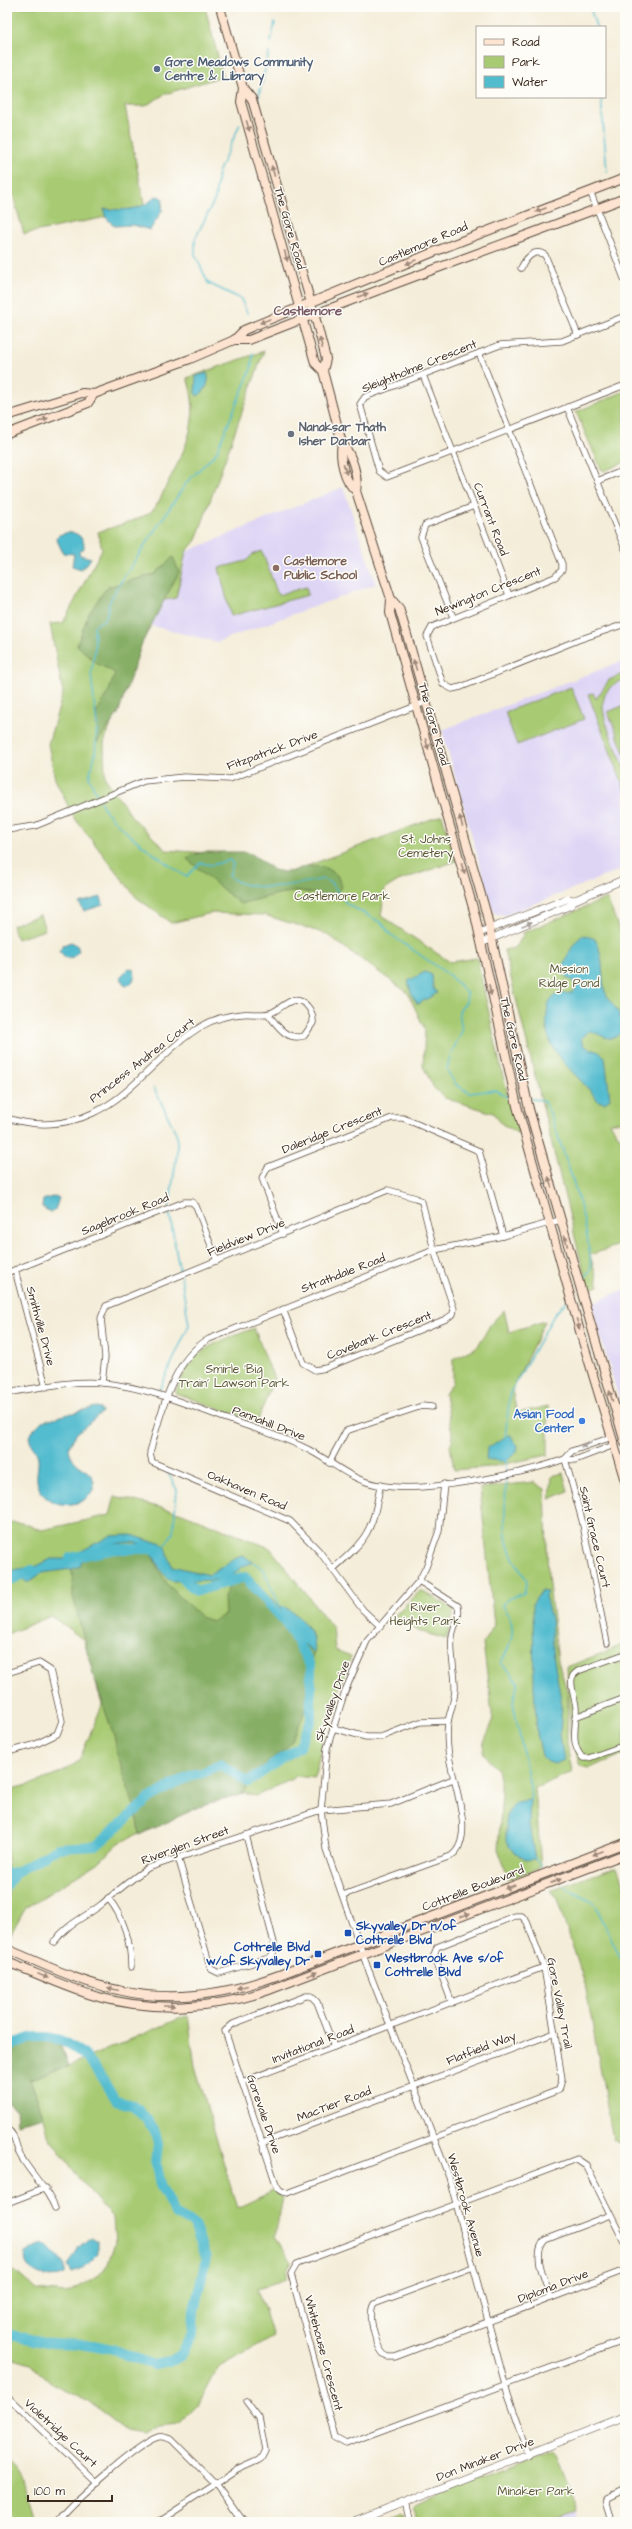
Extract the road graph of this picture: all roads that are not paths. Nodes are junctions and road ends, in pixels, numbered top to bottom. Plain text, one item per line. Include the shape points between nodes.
1 (220, 7) edge
2 (243, 88) junction
3 (263, 137) junction
4 (252, 141) junction
5 (625, 178) edge
6 (590, 191) junction
7 (625, 198) edge
8 (596, 209) junction
9 (521, 268) dead end
10 (625, 281) edge
11 (310, 303) junction
12 (300, 307) junction
13 (314, 314) junction
14 (625, 316) edge
15 (303, 318) junction
16 (578, 335) junction
17 (234, 340) junction
18 (479, 353) junction
19 (323, 371) junction
20 (423, 375) junction
21 (625, 385) edge
22 (94, 394) junction
23 (567, 407) junction
24 (7, 416) edge
25 (509, 430) junction
26 (7, 434) edge
27 (453, 452) junction
28 (625, 470) edge
29 (597, 481) junction
30 (474, 506) junction
31 (625, 548) edge
32 (509, 595) junction
33 (391, 599) junction
34 (453, 618) junction
35 (625, 624) edge
36 (426, 702) junction
37 (416, 706) junction
38 (7, 830) edge
39 (625, 878) edge
40 (575, 900) junction
41 (489, 929) junction
42 (479, 933) junction
43 (491, 939) junction
44 (481, 943) junction
45 (268, 1014) junction
46 (7, 1118) edge
47 (560, 1220) junction
48 (550, 1223) junction
49 (283, 1234) junction
50 (503, 1236) junction
51 (434, 1250) junction
52 (217, 1260) junction
53 (15, 1270) junction
54 (7, 1273) edge
55 (283, 1309) junction
56 (102, 1383) junction
57 (46, 1387) junction
58 (7, 1393) edge
59 (168, 1397) junction
60 (432, 1408) dead end
61 (624, 1438) edge
62 (613, 1441) junction
63 (565, 1459) junction
64 (329, 1463) junction
65 (625, 1482) edge
66 (444, 1484) junction
67 (380, 1486) junction
68 (333, 1569) junction
69 (419, 1581) junction
70 (380, 1626) junction
71 (607, 1643) dead end
72 (625, 1654) edge
73 (7, 1673) edge
74 (625, 1698) edge
75 (575, 1717) junction
76 (448, 1721) junction
77 (333, 1728) junction
78 (625, 1745) edge
79 (7, 1752) edge
80 (453, 1779) junction
81 (321, 1810) junction
82 (246, 1835) junction
83 (625, 1843) edge
84 (625, 1854) edge
85 (178, 1858) junction
86 (343, 1895) junction
87 (108, 1898) junction
88 (54, 1942) dead end
89 (361, 1944) junction
90 (7, 1949) edge
91 (364, 1954) junction
92 (7, 1962) edge
93 (131, 1967) dead end
94 (544, 1967) junction
95 (452, 2003) junction
96 (391, 2026) junction
97 (555, 2033) junction
98 (334, 2048) junction
99 (242, 2082) junction
100 (414, 2086) junction
101 (7, 2129) edge
102 (434, 2138) junction
103 (262, 2143) junction
104 (46, 2188) junction
105 (7, 2203) edge
106 (456, 2204) junction
107 (55, 2208) dead end
108 (610, 2215) junction
109 (625, 2244) edge
110 (473, 2267) junction
111 (625, 2270) edge
112 (551, 2298) junction
113 (488, 2322) junction
114 (625, 2340) edge
115 (505, 2385) junction
116 (10, 2400) dead end
117 (246, 2401) dead end
118 (625, 2416) edge
119 (529, 2454) junction
120 (97, 2482) junction
121 (217, 2485) junction
122 (625, 2489) edge
123 (405, 2502) junction
124 (58, 2522) edge
125 (158, 2522) edge
126 (244, 2522) edge
127 (354, 2522) edge
128 (410, 2522) edge
129 (611, 2522) edge

1 - 2 main road, The Gore Road
2 - 3 main road, The Gore Road via 252,99
2 -> 4 main road, The Gore Road via 241,102
3 - 4 main road
11 -> 3 main road, The Gore Road
4 -> 12 main road, The Gore Road
5 - 6 main road, Castlemore Road
6 - 8 street
6 -> 11 main road, Castlemore Road
7 - 8 main road, Castlemore Road
8 - 10 street
13 -> 8 main road, Castlemore Road
9 - 16 street via 530,255 542,252 545,255
11 - 12 main road, Castlemore Road
11 - 13 main road, The Gore Road
12 - 15 main road, The Gore Road
12 -> 17 main road, Castlemore Road via 244,330
13 - 15 main road, Castlemore Road
19 -> 13 main road, The Gore Road via 326,359
14 - 16 street, Sleightholme Crescent
15 - 17 main road, Castlemore Road via 249,340
15 - 19 main road, The Gore Road via 315,363
16 - 18 street, Sleightholme Crescent via 556,342 500,345
17 - 22 main road, Castlemore Road
18 - 20 street, Sleightholme Crescent
18 - 25 street
19 - 33 main road, The Gore Road via 342,443 348,450 358,482 356,491
20 - 27 street, Currant Road
20 - 27 street, Sleightholme Crescent via 365,397 361,401 379,471 388,477 393,476
21 - 23 street, Sleightholme Crescent
22 - 24 main road, Castlemore Road via 82,393
26 -> 22 main road, Castlemore Road via 88,403
23 - 25 street, Sleightholme Crescent
23 - 29 street
25 - 27 street, Sleightholme Crescent
25 - 32 street, Newington Crescent via 562,564 562,570 555,576
27 - 30 street, Currant Road
28 - 29 street
29 - 31 street
30 - 32 street, Currant Road
30 - 34 street via 429,523 422,530 421,537
32 - 34 street, Newington Crescent
36 -> 33 main road, The Gore Road via 399,608
33 - 37 main road, The Gore Road via 390,613
34 - 35 street, Newington Crescent via 432,627 427,636 443,684 452,689
36 - 37 street, Fitzpatrick Drive
41 -> 36 main road, The Gore Road
37 - 38 street, Fitzpatrick Drive via 230,779 184,778 144,781 35,826
37 -> 42 main road, The Gore Road
39 - 40 street
40 - 41 street via 567,899
43 -> 40 street via 571,905
41 - 42 street
41 - 43 main road, The Gore Road
42 - 44 main road, The Gore Road
43 - 44 street
47 -> 43 main road, The Gore Road via 522,1084
44 -> 48 main road, The Gore Road via 511,1083
45 - 45 street, Princess Andrea Court via 282,1031 292,1036 304,1036 313,1023 312,1011 298,1001 292,1001
45 - 46 street, Princess Andrea Court via 228,1016 204,1025 186,1037 113,1101 93,1113 51,1125 19,1122
47 - 48 street, Strathdale Road
61 -> 47 main road, The Gore Road
48 - 50 street, Strathdale Road
48 -> 62 main road, The Gore Road
49 - 50 street, Daleridge Crescent via 262,1178 268,1167 392,1118 403,1118 479,1151
49 - 51 street, Fieldview Drive via 388,1190 422,1202
49 - 52 street, Fieldview Drive
50 - 51 street, Strathdale Road
51 - 55 street, Strathdale Road
51 - 55 street, Covebank Crescent via 453,1303 453,1314 326,1368 315,1370 303,1363
52 - 53 street, Sagebrook Road via 196,1206 192,1202 184,1202
52 - 56 street, Fieldview Drive via 106,1306 101,1318 106,1357
53 - 54 street, Sagebrook Road
53 - 57 street, Smithville Drive
55 - 59 street, Strathdale Road via 202,1343 185,1357
56 - 57 street, Pannahill Drive
56 - 59 street, Pannahill Drive
57 - 58 street, Pannahill Drive
59 - 64 street, Pannahill Drive via 305,1447
59 - 68 street, Oakhaven Road via 150,1452 152,1462 290,1521
60 - 64 street via 422,1406 346,1431
61 - 62 street
62 - 63 street, Pannahill Drive via 575,1460
62 -> 63 street, Pannahill Drive via 572,1451
62 - 65 main road, The Gore Road
63 - 66 street, Pannahill Drive via 525,1470
63 - 71 street, Saint Grace Court via 582,1520
64 - 67 street, Pannahill Drive via 354,1479
66 - 67 street, Pannahill Drive via 416,1488
66 - 69 street, Skyvalley Drive via 438,1531
67 - 68 street via 372,1524 363,1541
68 - 70 street, Oakhaven Road via 363,1610
69 - 70 street, Skyvalley Drive
69 - 76 street via 458,1606 460,1612 452,1637 455,1686
70 - 77 street, Skyvalley Drive via 367,1641 356,1664
72 - 75 street via 578,1671 573,1676
73 - 79 street via 39,1664 50,1670 62,1721 57,1734 34,1745
74 - 75 street
75 - 78 street via 574,1740 583,1758
76 - 77 street via 420,1722 381,1737 366,1737
76 - 80 street via 449,1763
77 - 81 street, Skyvalley Drive via 327,1748
80 - 81 street, Riverglen Street via 391,1804
80 - 86 street via 458,1790 462,1826 463,1842 458,1852
81 - 82 street, Riverglen Street
81 - 86 street, Skyvalley Drive via 326,1850
82 - 85 street, Riverglen Street
82 - 85 street via 274,1943 273,1954 269,1958 219,1973 211,1969
83 -> 89 main road, Cottrelle Boulevard
91 -> 84 main road, Cottrelle Boulevard
85 - 87 street, Riverglen Street via 148,1868
86 - 89 street, Skyvalley Drive
87 - 88 street, Riverglen Street via 65,1928
87 - 93 street via 117,1908 125,1929 131,1953
89 -> 90 main road, Cottrelle Boulevard via 255,1984 217,1992 185,1995 118,1990 77,1978
89 - 91 street, Westbrook Avenue
92 -> 91 main road, Cottrelle Boulevard via 94,1996 137,2004 184,2006 218,2003 254,1995
91 - 96 street, Westbrook Avenue
94 - 95 street, Invitational Road
94 - 95 street, Gore Valley Trail via 527,1922 522,1916 515,1916 454,1939 437,1946 434,1952
94 - 97 street, Gore Valley Trail
95 - 96 street, Invitational Road
96 - 98 street, Invitational Road
96 - 100 street, Westbrook Avenue
97 - 100 street, Flatfield Way
97 - 102 street, Gore Valley Trail via 562,2079 559,2090
98 - 99 street, Invitational Road
98 - 99 street, Gorevale Drive via 317,2002 312,1996 306,1996 227,2028 224,2035
99 - 103 street, Gorevale Drive
100 - 102 street, Westbrook Avenue
100 - 103 street, MacTier Road
101 - 104 street via 13,2134 19,2153
102 - 103 street, Gorevale Drive via 288,2193 278,2188
102 - 106 street, Westbrook Avenue
104 - 105 street
104 - 107 street
106 - 108 street via 577,2159 586,2165
106 - 110 street, Westbrook Avenue
106 - 115 street, Whitehouse Crescent via 297,2264 292,2270 335,2438 342,2443 350,2444
108 - 109 street
108 - 112 street via 545,2240 539,2246 538,2254
110 - 113 street, Westbrook Avenue
110 - 113 street, Diploma Drive via 374,2304 370,2315 380,2352 386,2357 395,2357
111 - 112 street, Diploma Drive
112 - 113 street, Diploma Drive
113 - 115 street, Westbrook Avenue
114 - 115 street
115 - 119 street, Westbrook Avenue
116 - 120 street, Violetridge Court
117 - 121 street via 259,2418 265,2450 259,2460 237,2470
118 - 119 street, Don Minaker Drive
119 - 123 street, Don Minaker Drive
120 - 121 street via 157,2438 165,2437 172,2440
120 - 124 street via 62,2514
121 - 125 street
121 - 126 street
122 - 129 street via 607,2498
123 - 127 street, Don Minaker Drive
123 - 128 street

